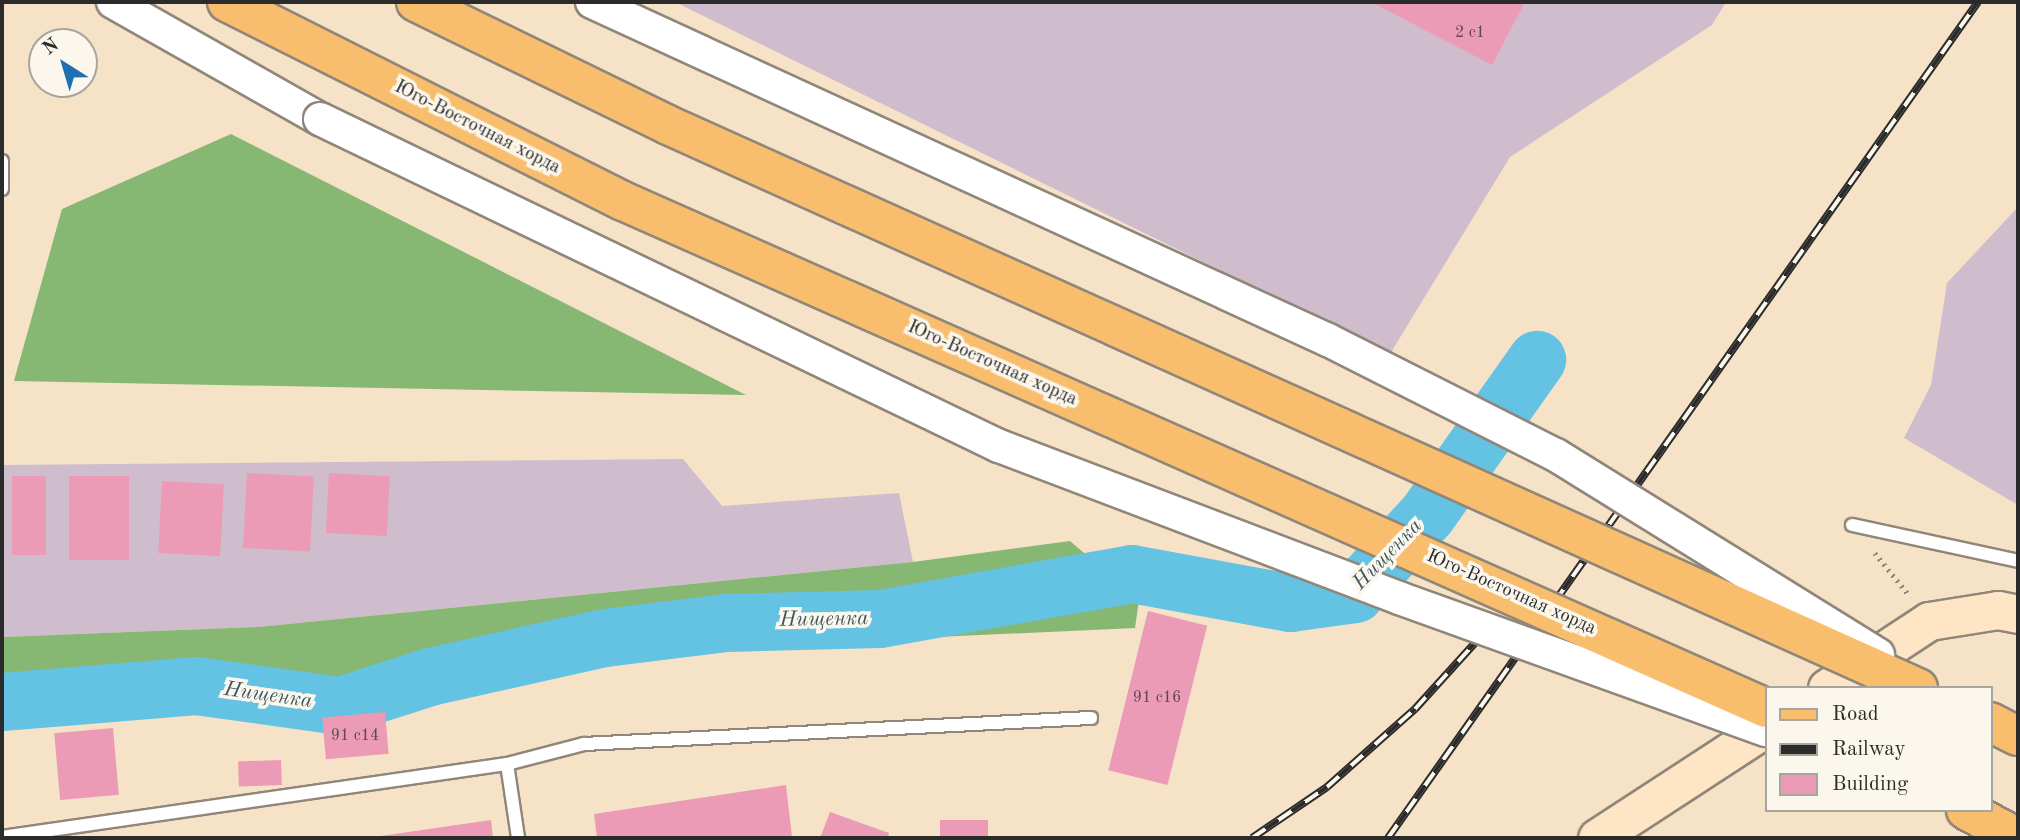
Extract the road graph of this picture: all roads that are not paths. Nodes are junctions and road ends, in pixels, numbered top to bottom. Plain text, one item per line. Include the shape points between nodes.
1 (113, 2) edge
2 (227, 2) edge
3 (416, 2) edge
4 (592, 2) edge
5 (2, 161) edge
6 (2, 190) edge
7 (1852, 525) road end
8 (2018, 561) edge
9 (2018, 614) edge
10 (1830, 686) edge
11 (1914, 686) edge
12 (1927, 686) edge
13 (1764, 707) edge
14 (1091, 718) dead end
15 (1992, 723) edge
16 (1764, 728) edge
17 (1764, 730) edge
18 (2018, 737) edge
19 (507, 764) junction
20 (1970, 812) edge
21 (2, 836) edge
22 (519, 838) edge
23 (1597, 838) edge
24 (2018, 838) edge

1 - 16 street, bridge via 320,119 999,446 1399,598
2 - 13 main road, Юго-Восточная хорда, bridge via 623,201
3 - 11 main road, bridge via 681,131
4 - 12 street, bridge via 1328,340 1556,454
5 - 6 lane
7 - 8 lane
9 - 10 main road via 1998,610 1929,621
14 - 19 lane via 584,744
15 - 18 main road
17 - 23 main road
19 - 21 lane
19 - 22 lane
20 - 24 main road

